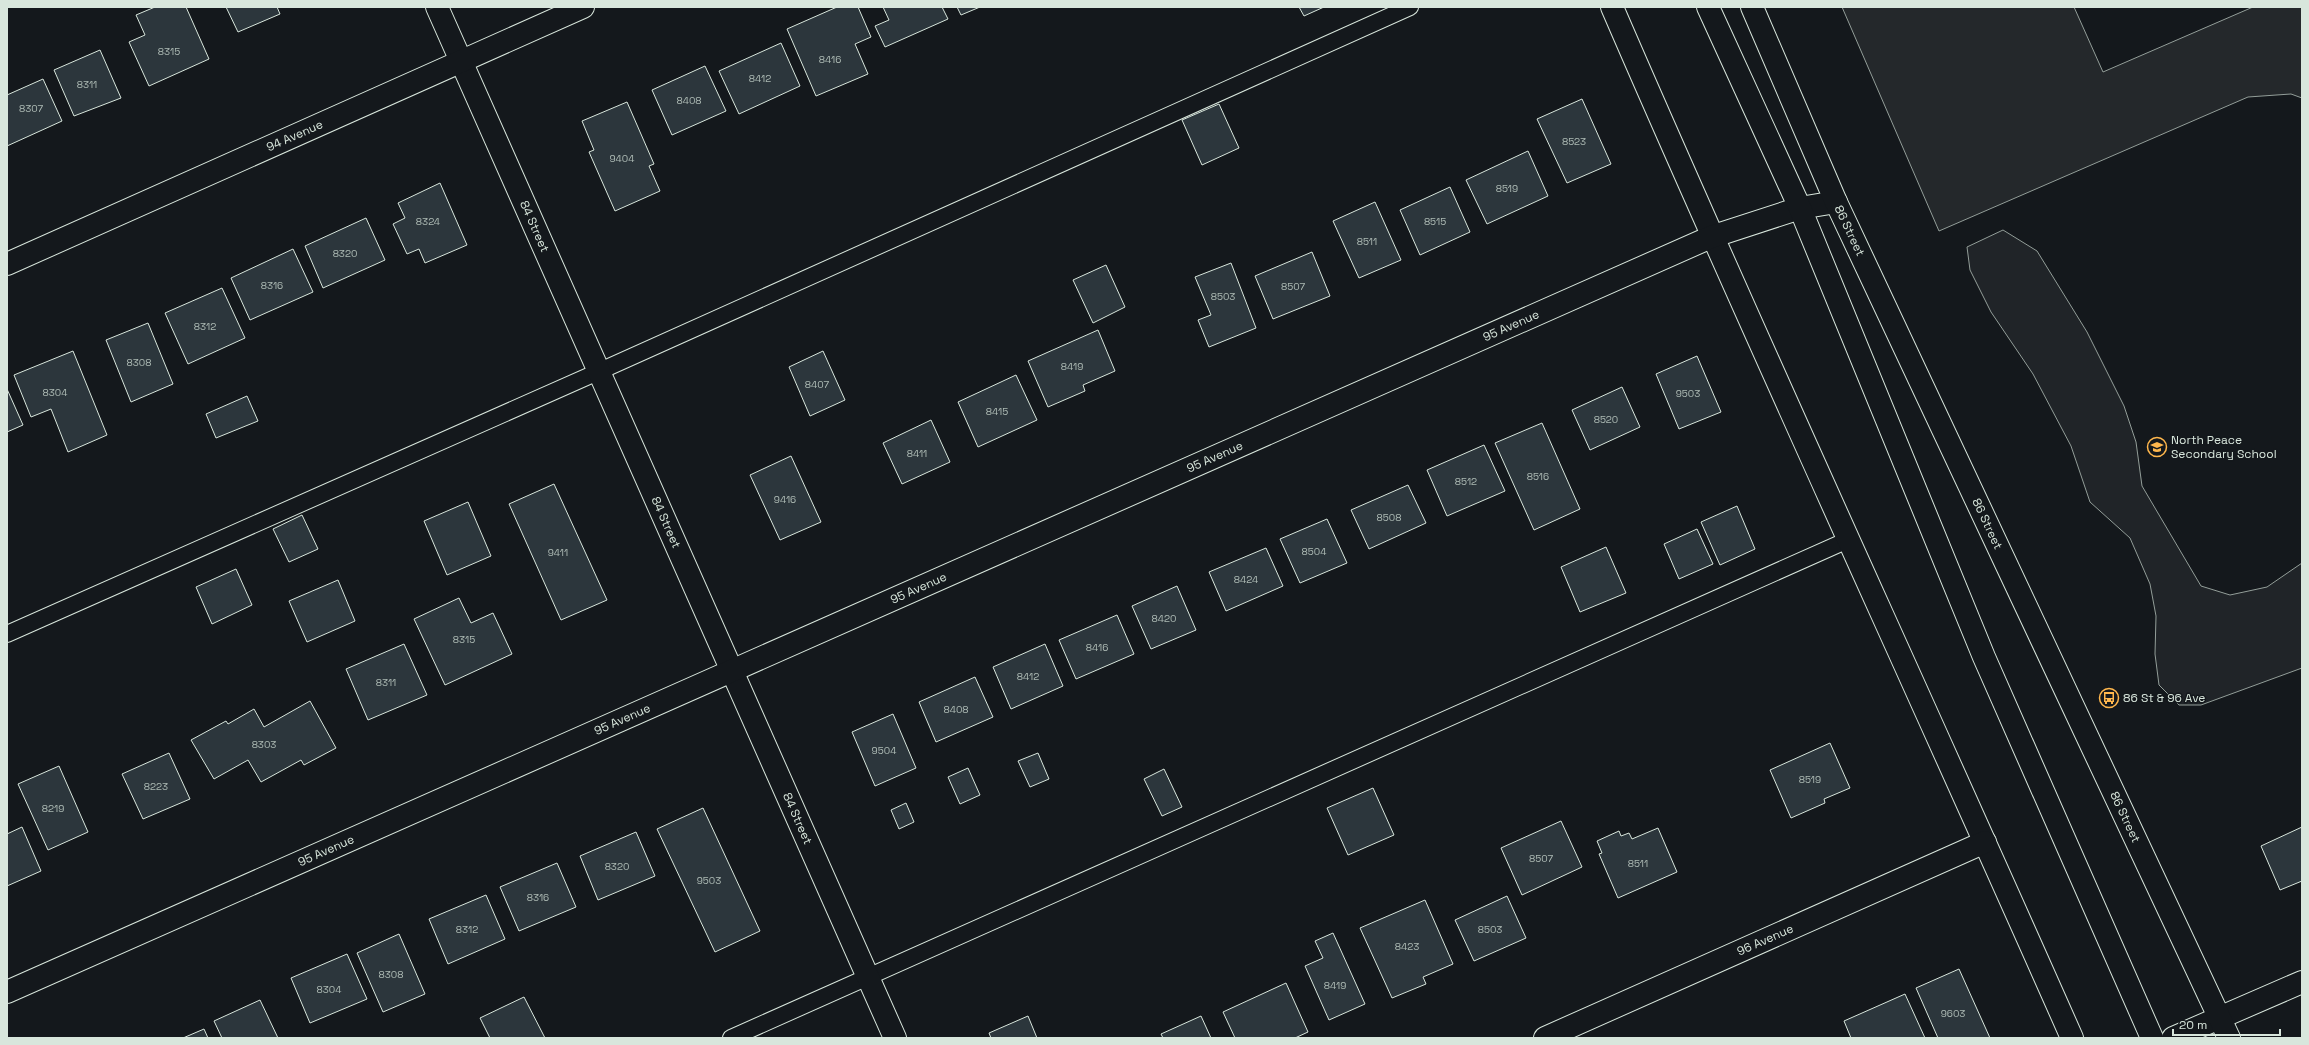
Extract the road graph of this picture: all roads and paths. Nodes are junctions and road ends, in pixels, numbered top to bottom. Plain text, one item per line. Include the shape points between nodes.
1 (437, 7) edge
2 (583, 7) edge
3 (1410, 7) edge
4 (1612, 7) edge
5 (1708, 7) edge
6 (1752, 7) edge
7 (461, 61) junction
8 (1836, 202) junction
9 (1800, 208) junction
10 (1711, 237) junction
11 (7, 264) edge
12 (600, 371) junction
13 (1850, 539) junction
14 (7, 634) edge
15 (732, 670) junction
16 (1986, 842) junction
17 (869, 977) junction
18 (2302, 982) edge
19 (7, 992) edge
20 (2221, 1018) junction
21 (731, 1038) edge
22 (895, 1038) edge
23 (1545, 1038) edge
24 (2072, 1038) edge
25 (2152, 1038) edge
26 (2173, 1038) edge
27 (2229, 1038) edge

1 - 7 street, 84 Street
2 - 7 street, 94 Avenue
3 - 12 lane
4 - 10 street
5 - 9 street
6 - 8 street, 86 Street
7 - 11 street, 94 Avenue
7 - 12 street, 84 Street
8 - 9 street, 95 Avenue
8 - 20 street, 86 Street
9 - 10 street, 95 Avenue
9 - 25 street via 1984,657
10 - 13 street
10 - 15 street, 95 Avenue
12 - 14 lane
12 - 15 street, 84 Street
13 - 16 street
13 - 17 lane
15 - 17 street, 84 Street
15 - 19 street, 95 Avenue
16 - 23 street, 96 Avenue
16 - 24 street
17 - 21 lane
17 - 22 street, 84 Street
18 - 20 street
20 - 26 street
20 - 27 street, 86 Street

